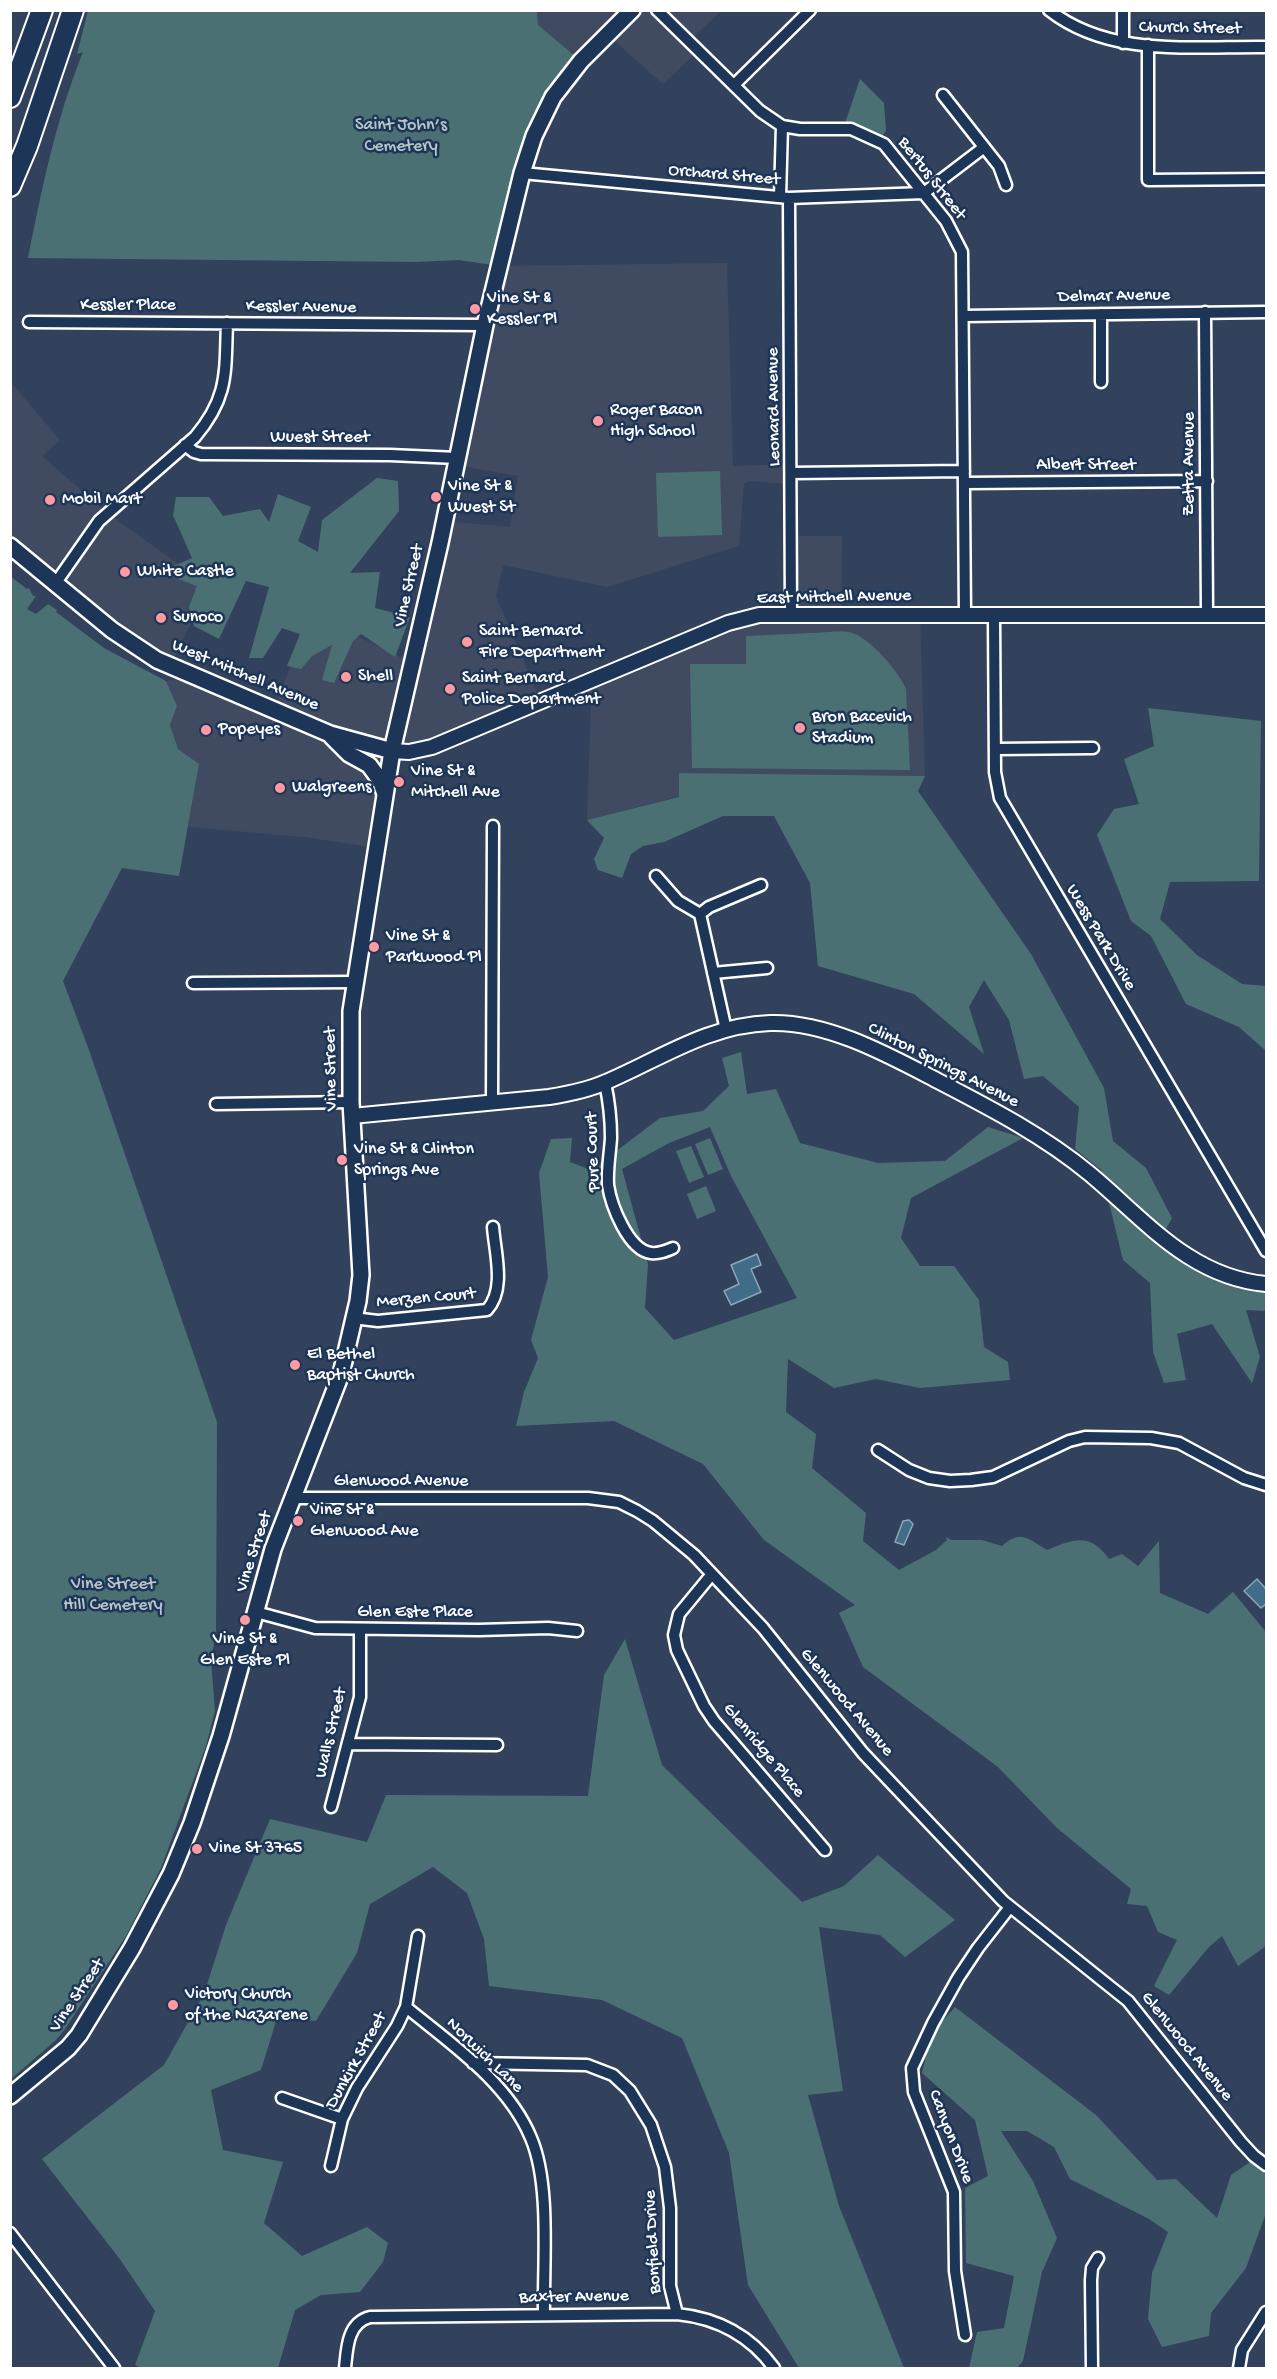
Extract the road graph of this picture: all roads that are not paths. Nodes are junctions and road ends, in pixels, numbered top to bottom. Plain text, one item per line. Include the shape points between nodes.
1 (42, 10) edge
2 (73, 10) edge
3 (632, 10) edge
4 (657, 10) edge
5 (810, 10) edge
6 (1049, 10) edge
7 (1123, 10) edge
8 (1123, 43) junction
9 (1149, 45) junction
10 (1266, 47) edge
11 (734, 85) junction
12 (943, 95) dead end
13 (10, 97) edge
14 (782, 126) junction
15 (983, 148) junction
16 (522, 173) junction
17 (1266, 178) edge
18 (1006, 185) dead end
19 (10, 186) edge
20 (924, 193) junction
21 (784, 198) junction
22 (1205, 312) junction
23 (1266, 312) edge
24 (1101, 314) junction
25 (963, 316) junction
26 (29, 322) dead end
27 (227, 323) junction
28 (485, 325) junction
29 (1101, 382) dead end
30 (185, 445) junction
31 (457, 458) junction
32 (964, 471) junction
33 (792, 473) junction
34 (1207, 481) junction
35 (965, 483) junction
36 (10, 546) edge
37 (55, 584) junction
38 (791, 614) junction
39 (1207, 615) junction
40 (1266, 615) edge
41 (965, 616) junction
42 (994, 616) junction
43 (330, 734) junction
44 (1093, 748) dead end
45 (996, 749) junction
46 (392, 752) junction
47 (385, 794) junction
48 (493, 826) dead end
49 (656, 876) dead end
50 (761, 885) dead end
51 (700, 914) junction
52 (767, 968) dead end
53 (713, 973) junction
54 (355, 982) junction
55 (194, 983) dead end
56 (726, 1030) junction
57 (604, 1083) junction
58 (492, 1103) junction
59 (216, 1104) dead end
60 (352, 1109) junction
61 (493, 1227) dead end
62 (673, 1248) dead end
63 (1266, 1251) edge
64 (1266, 1284) edge
65 (353, 1317) junction
66 (878, 1450) dead end
67 (1266, 1485) edge
68 (294, 1498) junction
69 (712, 1574) junction
70 (256, 1612) junction
71 (360, 1630) junction
72 (577, 1631) dead end
73 (349, 1744) junction
74 (497, 1745) dead end
75 (331, 1807) dead end
76 (825, 1850) dead end
77 (1010, 1907) junction
78 (418, 1936) dead end
79 (406, 2007) junction
80 (472, 2063) junction
81 (10, 2096) edge
82 (282, 2098) dead end
83 (342, 2119) junction
84 (1266, 2165) edge
85 (331, 2166) dead end
86 (10, 2233) edge
87 (1098, 2258) dead end
88 (1266, 2312) edge
89 (676, 2314) junction
90 (544, 2315) junction
91 (966, 2335) dead end
92 (772, 2366) edge
93 (114, 2368) edge
94 (345, 2368) edge
95 (1092, 2368) edge
96 (1239, 2368) edge

1 - 13 highway
2 - 19 highway
3 - 16 main road, Vine Street via 553,97
4 - 11 street, Bertus Street
5 - 11 street
6 - 8 street, Church Street via 1074,27
7 - 8 street
8 - 9 street, Church Street
9 - 10 street, Church Street
9 - 17 street via 1148,180
11 - 14 street, Bertus Street
12 - 15 street
14 - 20 street, Bertus Street via 861,132 884,144
14 - 21 street, Leonard Avenue
15 - 18 street via 999,166
15 - 20 street
16 - 21 street, Orchard Street
16 - 28 main road, Vine Street
20 - 21 street, Orchard Street
20 - 25 street, Bertus Street via 946,221 962,252
21 - 33 street, Leonard Avenue
22 - 23 street, Delmar Avenue
22 - 24 street, Delmar Avenue
22 - 34 street, Zetta Avenue
24 - 25 street, Delmar Avenue
24 - 29 street
25 - 32 street, Bertus Street
26 - 27 street, Kessler Place
27 - 28 street, Kessler Avenue
27 - 30 street, Kessler Avenue via 222,392 206,423
28 - 31 main road, Vine Street
30 - 31 street, Wuest Street via 201,454
30 - 37 street, Kessler Avenue via 99,521
31 - 46 main road, Vine Street
32 - 33 street
32 - 35 street, Bertus Street
33 - 38 street, Leonard Avenue
34 - 35 street, Albert Street
34 - 39 street, Zetta Avenue
35 - 41 street, Bertus Street
36 - 37 main road, West Mitchell Avenue
37 - 43 main road, West Mitchell Avenue via 157,660
38 - 41 street, East Mitchell Avenue
38 - 46 street, East Mitchell Avenue via 759,615 728,623 432,747
39 - 40 street, East Mitchell Avenue
39 - 42 street, East Mitchell Avenue
41 - 42 street, East Mitchell Avenue
42 - 45 street, Wess Park Drive
43 - 46 main road, West Mitchell Avenue
43 - 47 main road via 349,754 369,765
44 - 45 street
45 - 63 street, Wess Park Drive via 997,785 1006,811
46 - 47 main road, Vine Street
47 - 54 main road, Vine Street
48 - 58 street
49 - 51 street via 678,902
50 - 51 street
51 - 53 street
52 - 53 street
53 - 56 street
54 - 55 street
54 - 60 main road, Vine Street via 351,1011
56 - 57 street, Clinton Springs Avenue via 674,1048
56 - 64 street, Clinton Springs Avenue via 770,1023 801,1026 823,1030 891,1057 1034,1133 1089,1174 1161,1238 1205,1268
57 - 58 street, Clinton Springs Avenue via 549,1097
57 - 62 street, Pure Court via 610,1122 608,1184 615,1210 639,1247 649,1253
58 - 60 street, Clinton Springs Avenue
59 - 60 street
60 - 65 main road, Vine Street via 361,1275
61 - 65 street, Merzen Court via 498,1290 487,1310 378,1321
65 - 68 main road, Vine Street via 341,1374
66 - 67 street via 909,1470 950,1481 993,1476 1085,1437 1151,1438 1179,1443 1244,1478
68 - 69 street, Glenwood Avenue via 588,1498 619,1502 654,1521
68 - 70 main road, Vine Street via 273,1549
69 - 76 street, Glenridge Place via 679,1614 674,1635 677,1650 714,1721
69 - 77 street, Glenwood Avenue via 763,1628 864,1753
70 - 71 street, Glen Este Place via 315,1628
70 - 81 main road, Vine Street via 192,1823 162,1894 79,2035
71 - 72 street, Glen Este Place
71 - 73 street, Walls Street via 360,1697
73 - 74 street
73 - 75 street, Walls Street
77 - 84 street, Glenwood Avenue via 1128,2001 1241,2142
77 - 91 street, Canyon Drive via 958,1978 912,2068 914,2092 954,2193 955,2271
78 - 79 street, Dunkirk Street
79 - 80 street, Norwich Lane
79 - 83 street, Dunkirk Street
80 - 89 street, Bonfield Drive via 587,2065 624,2084 651,2125 665,2168 670,2208 670,2286
80 - 90 street, Norwich Lane via 514,2107 536,2150 543,2193
82 - 83 street
83 - 85 street, Dunkirk Street
86 - 93 street
87 - 95 street via 1091,2280
88 - 96 street via 1242,2349
89 - 90 street, Baxter Avenue
89 - 92 street, Baxter Avenue via 721,2325 748,2341
90 - 94 street, Baxter Avenue via 370,2317 352,2330

